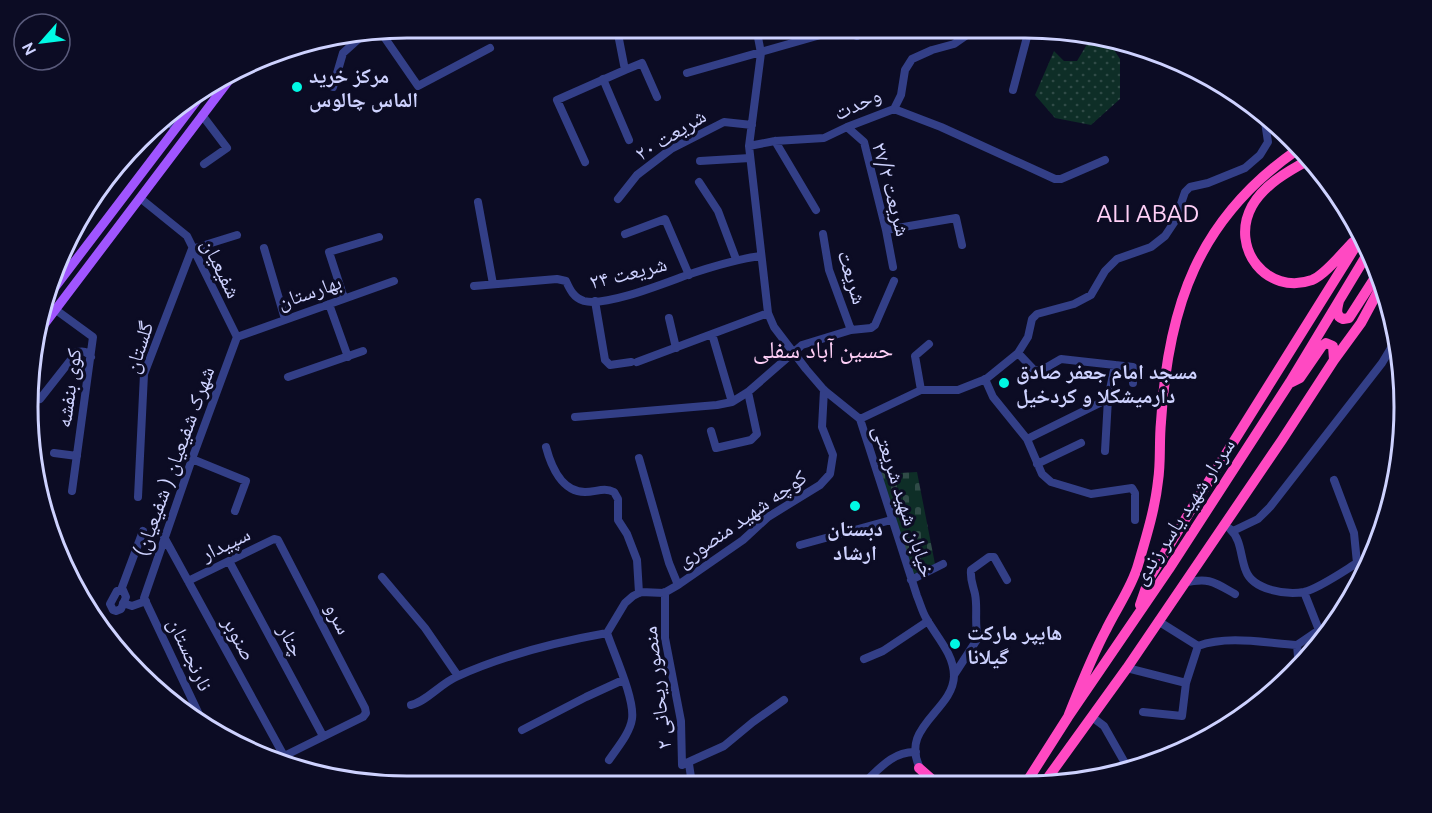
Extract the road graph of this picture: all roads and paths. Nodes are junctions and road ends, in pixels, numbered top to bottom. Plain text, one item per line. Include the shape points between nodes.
1 (385, 38) edge
2 (621, 38) edge
3 (758, 38) edge
4 (808, 38) edge
5 (963, 38) edge
6 (1027, 38) edge
7 (356, 41) edge
8 (490, 48) dead end
9 (761, 53) junction
10 (625, 69) junction
11 (687, 73) dead end
12 (603, 79) junction
13 (225, 86) edge
14 (333, 87) dead end
15 (1013, 90) dead end
16 (657, 97) dead end
17 (193, 106) edge
18 (894, 110) junction
19 (202, 115) junction
20 (170, 123) edge
21 (752, 125) junction
22 (1266, 126) edge
23 (847, 127) junction
24 (176, 128) junction
25 (629, 140) dead end
26 (775, 141) junction
27 (749, 146) junction
28 (1293, 153) edge
29 (750, 158) junction
30 (1105, 160) dead end
31 (700, 161) dead end
32 (585, 162) dead end
33 (204, 164) dead end
34 (1303, 164) edge
35 (138, 177) junction
36 (699, 182) dead end
37 (149, 185) junction
38 (140, 198) junction
39 (618, 199) dead end
40 (478, 202) dead end
41 (816, 210) dead end
42 (886, 230) junction
43 (625, 234) dead end
44 (822, 234) dead end
45 (237, 235) dead end
46 (379, 237) dead end
47 (1356, 242) edge
48 (1356, 243) edge
49 (962, 245) dead end
50 (264, 248) dead end
51 (192, 249) junction
52 (81, 253) junction
53 (761, 255) junction
54 (736, 260) junction
55 (1364, 260) edge
56 (92, 262) junction
57 (893, 267) dead end
58 (689, 274) junction
59 (60, 281) edge
60 (394, 281) dead end
61 (894, 281) dead end
62 (1372, 281) edge
63 (493, 284) junction
64 (474, 286) dead end
65 (1377, 294) edge
66 (344, 298) junction
67 (1340, 298) junction
68 (595, 301) junction
69 (1379, 301) edge
70 (329, 304) junction
71 (56, 310) junction
72 (768, 313) junction
73 (669, 318) dead end
74 (285, 319) junction
75 (48, 321) edge
76 (1361, 323) junction
77 (851, 330) junction
78 (712, 334) junction
79 (237, 337) junction
80 (929, 344) dead end
81 (676, 348) junction
82 (1390, 350) edge
83 (363, 351) dead end
84 (792, 353) junction
85 (1018, 353) junction
86 (91, 357) junction
87 (348, 357) junction
88 (1334, 360) junction
89 (1115, 365) junction
90 (288, 377) dead end
91 (985, 379) junction
92 (1290, 382) junction
93 (1133, 383) dead end
94 (824, 390) junction
95 (921, 390) junction
96 (748, 392) junction
97 (40, 399) dead end
98 (1108, 399) junction
99 (732, 402) junction
100 (575, 417) dead end
101 (860, 420) junction
102 (711, 431) dead end
103 (1027, 439) junction
104 (1081, 443) dead end
105 (546, 447) dead end
106 (1105, 451) dead end
107 (54, 453) dead end
108 (77, 456) junction
109 (639, 458) dead end
110 (192, 459) junction
111 (1037, 464) junction
112 (1334, 480) dead end
113 (72, 491) dead end
114 (138, 497) dead end
115 (235, 511) dead end
116 (891, 520) junction
117 (1135, 520) dead end
118 (1229, 527) junction
119 (143, 531) dead end
120 (164, 537) junction
121 (278, 540) joint
122 (800, 546) dead end
123 (229, 561) junction
124 (1360, 561) edge
125 (943, 564) dead end
126 (1358, 565) edge
127 (382, 577) dead end
128 (188, 580) junction
129 (911, 580) junction
130 (1007, 580) dead end
131 (1184, 583) junction
132 (678, 585) junction
133 (121, 590) junction
134 (665, 592) junction
135 (1304, 592) junction
136 (639, 593) junction
137 (1235, 594) dead end
138 (145, 599) junction
139 (123, 603) junction
140 (928, 621) junction
141 (1135, 621) junction
142 (1158, 621) junction
143 (1319, 629) edge
144 (607, 633) junction
145 (1313, 638) edge
146 (1297, 645) junction
147 (1198, 646) junction
148 (1298, 655) edge
149 (864, 658) dead end
150 (1127, 668) junction
151 (954, 675) junction
152 (458, 676) junction
153 (623, 680) junction
154 (1186, 683) junction
155 (784, 700) dead end
156 (411, 705) dead end
157 (197, 710) edge
158 (1143, 712) dead end
159 (1068, 717) junction
160 (1092, 717) junction
161 (522, 730) dead end
162 (323, 736) junction
163 (277, 752) edge
164 (916, 752) junction
165 (286, 755) edge
166 (609, 760) dead end
167 (1124, 762) edge
168 (689, 764) junction
169 (919, 768) junction
170 (1050, 775) edge
171 (691, 776) edge
172 (872, 776) edge
173 (921, 776) edge
174 (924, 776) edge
175 (928, 776) edge
176 (1031, 776) edge

1 - 8 street via 418,86
2 - 10 street
3 - 9 street, خیابان شهید شریعتی
4 - 9 street
5 - 18 street, وحدت via 912,59 904,70 901,95
6 - 15 street
7 - 14 street via 343,53
9 - 11 street
9 - 21 street, خیابان شهید شریعتی
10 - 12 street
10 - 16 street via 642,63
12 - 25 street
12 - 32 street via 557,100
13 - 19 main road
17 - 24 main road
18 - 23 street, وحدت
18 - 30 street via 1055,179
19 - 33 street via 227,148
19 - 37 main road
20 - 24 street
21 - 27 street, خیابان شهید شریعتی
21 - 39 street, شریعت ۲۰ via 724,122 671,148 637,175
22 - 85 street via 1268,142 1260,155 1245,168 1190,187 1165,236 1151,247 1117,259 1091,294 1074,304 1037,314
23 - 26 street, وحدت via 824,138
23 - 42 street, شریعت ۲۷/۲ via 864,142
24 - 35 main road
26 - 27 street, وحدت
26 - 41 street
27 - 29 street, خیابان شهید شریعتی
28 - 159 highway via 1241,196 1216,228 1182,298 1163,399 1158,480 1137,568 1090,661
29 - 31 street
29 - 53 street, خیابان شهید شریعتی
34 - 47 highway via 1266,188 1252,207 1246,224 1246,244 1252,260 1275,280 1293,284 1315,279
35 - 37 main road
35 - 52 main road
36 - 54 street via 718,211
37 - 38 main road
38 - 51 street, شفیعیان via 187,236
38 - 56 main road
40 - 63 street
42 - 49 street via 956,218
42 - 57 street, شریعت ۲۷/۲
43 - 58 street via 665,219
44 - 77 street, شریعت via 829,270
45 - 51 street
46 - 66 street via 329,252
48 - 141 highway via 1149,579
50 - 74 street
51 - 79 street, شفیعیان
51 - 114 street, گلستان via 144,374
52 - 56 main road
52 - 59 main road
53 - 54 street, شریعت ۲۴
53 - 72 street, خیابان شهید شریعتی
54 - 58 street, شریعت ۲۴
55 - 67 highway, سردار شهید یاسر زندی
56 - 71 main road
58 - 68 street, شریعت ۲۴ via 642,292
60 - 66 street, بهارستان
61 - 77 street via 874,325
62 - 67 highway via 1346,319 1336,312
63 - 64 street, شریعت ۲۴
63 - 68 street, شریعت ۲۴ via 557,279 566,281 575,297
65 - 76 highway, سردار شهید یاسر زندی
66 - 70 street, بهارستان
67 - 92 highway, سردار شهید یاسر زندی
68 - 81 street via 605,360 610,364 634,362
69 - 76 highway
70 - 74 street, بهارستان
70 - 87 street
71 - 75 main road
71 - 86 street, کوی بنفشه via 93,337
72 - 78 street
72 - 84 street, خیابان شهید شریعتی
73 - 81 street
74 - 79 street, بهارستان
76 - 88 highway, سردار شهید یاسر زندی
77 - 84 street via 802,345
78 - 81 street
78 - 99 street
79 - 110 street, شهرک شفیعیان ( شفیعیان)
80 - 95 street via 915,356
82 - 118 street via 1270,507 1258,519
83 - 87 street
84 - 94 street, خیابان شهید شریعتی
84 - 96 street
85 - 89 street via 1034,370 1042,370 1060,359
85 - 91 street
86 - 97 street via 77,352
86 - 108 street, کوی بنفشه
87 - 90 street
88 - 92 highway via 1333,346 1326,343 1300,378
88 - 118 highway, سردار شهید یاسر زندی
89 - 93 street via 1133,367
89 - 98 street
91 - 95 street via 958,390
91 - 103 street via 993,397
92 - 141 highway, سردار شهید یاسر زندی
94 - 101 street, خیابان شهید شریعتی
94 - 132 street, کوچه شهید منصوری via 822,427 833,455 830,474
95 - 101 street
96 - 99 street
96 - 102 street via 757,434 751,440 716,448
98 - 103 street
98 - 106 street
99 - 100 street
101 - 116 street, خیابان شهید شریعتی
103 - 111 street
104 - 111 street
105 - 136 street via 552,467 575,491 614,492 618,520 637,560
107 - 108 street
108 - 113 street, کوی بنفشه
109 - 132 street
110 - 115 street via 246,481
110 - 120 street, شهرک شفیعیان ( شفیعیان)
111 - 117 street via 1051,482 1091,494 1132,488
112 - 124 street
116 - 122 street
116 - 129 street, خیابان شهید شریعتی
118 - 131 highway, سردار شهید یاسر زندی
118 - 135 street via 1238,537 1246,574 1253,581 1263,588
119 - 133 street
120 - 128 street, صنوبر
120 - 138 street, شهرک شفیعیان ( شفیعیان)
121 - 123 street, سپیدار
121 - 162 street, سرو via 366,713
123 - 128 street, سپیدار
123 - 162 street, چنار
125 - 129 street
126 - 135 street
127 - 152 street via 425,628
128 - 163 street, صنوبر
129 - 140 street, خیابان شهید شریعتی
130 - 151 street via 994,558 989,557 971,570 978,638
131 - 137 street via 1202,579
131 - 142 highway, سردار شهید یاسر زندی
132 - 134 street, کوچه شهید منصوری
133 - 139 street via 126,595
133 - 139 street via 115,593 111,607 120,610
134 - 136 street, کوچه شهید منصوری
134 - 168 street, منصور ریحانی ۲ via 665,638 681,721 682,765
135 - 143 street
136 - 144 street via 625,603
138 - 139 street via 132,606
138 - 157 street, نارنجستان
140 - 149 street via 883,651
140 - 151 street, خیابان شهید شریعتی via 946,647
141 - 159 highway, سردار شهید یاسر زندی
142 - 147 street
142 - 150 highway, سردار شهید یاسر زندی
144 - 152 street via 541,647
144 - 153 street
145 - 146 street
146 - 147 street via 1224,641
146 - 148 street
147 - 154 street
150 - 154 street
150 - 160 highway, سردار شهید یاسر زندی
151 - 164 street via 948,696 918,736
152 - 156 street via 420,704
153 - 161 street
153 - 166 street via 632,720
154 - 158 street via 1182,716
155 - 168 street, منصور ریحانی ۲ via 724,746
159 - 176 highway, سردار شهید یاسر زندی
160 - 167 street via 1104,726
160 - 170 highway, سردار شهید یاسر زندی
162 - 165 street
164 - 169 street
164 - 172 street via 897,755
168 - 171 street
169 - 173 highway
169 - 174 street
169 - 175 highway

